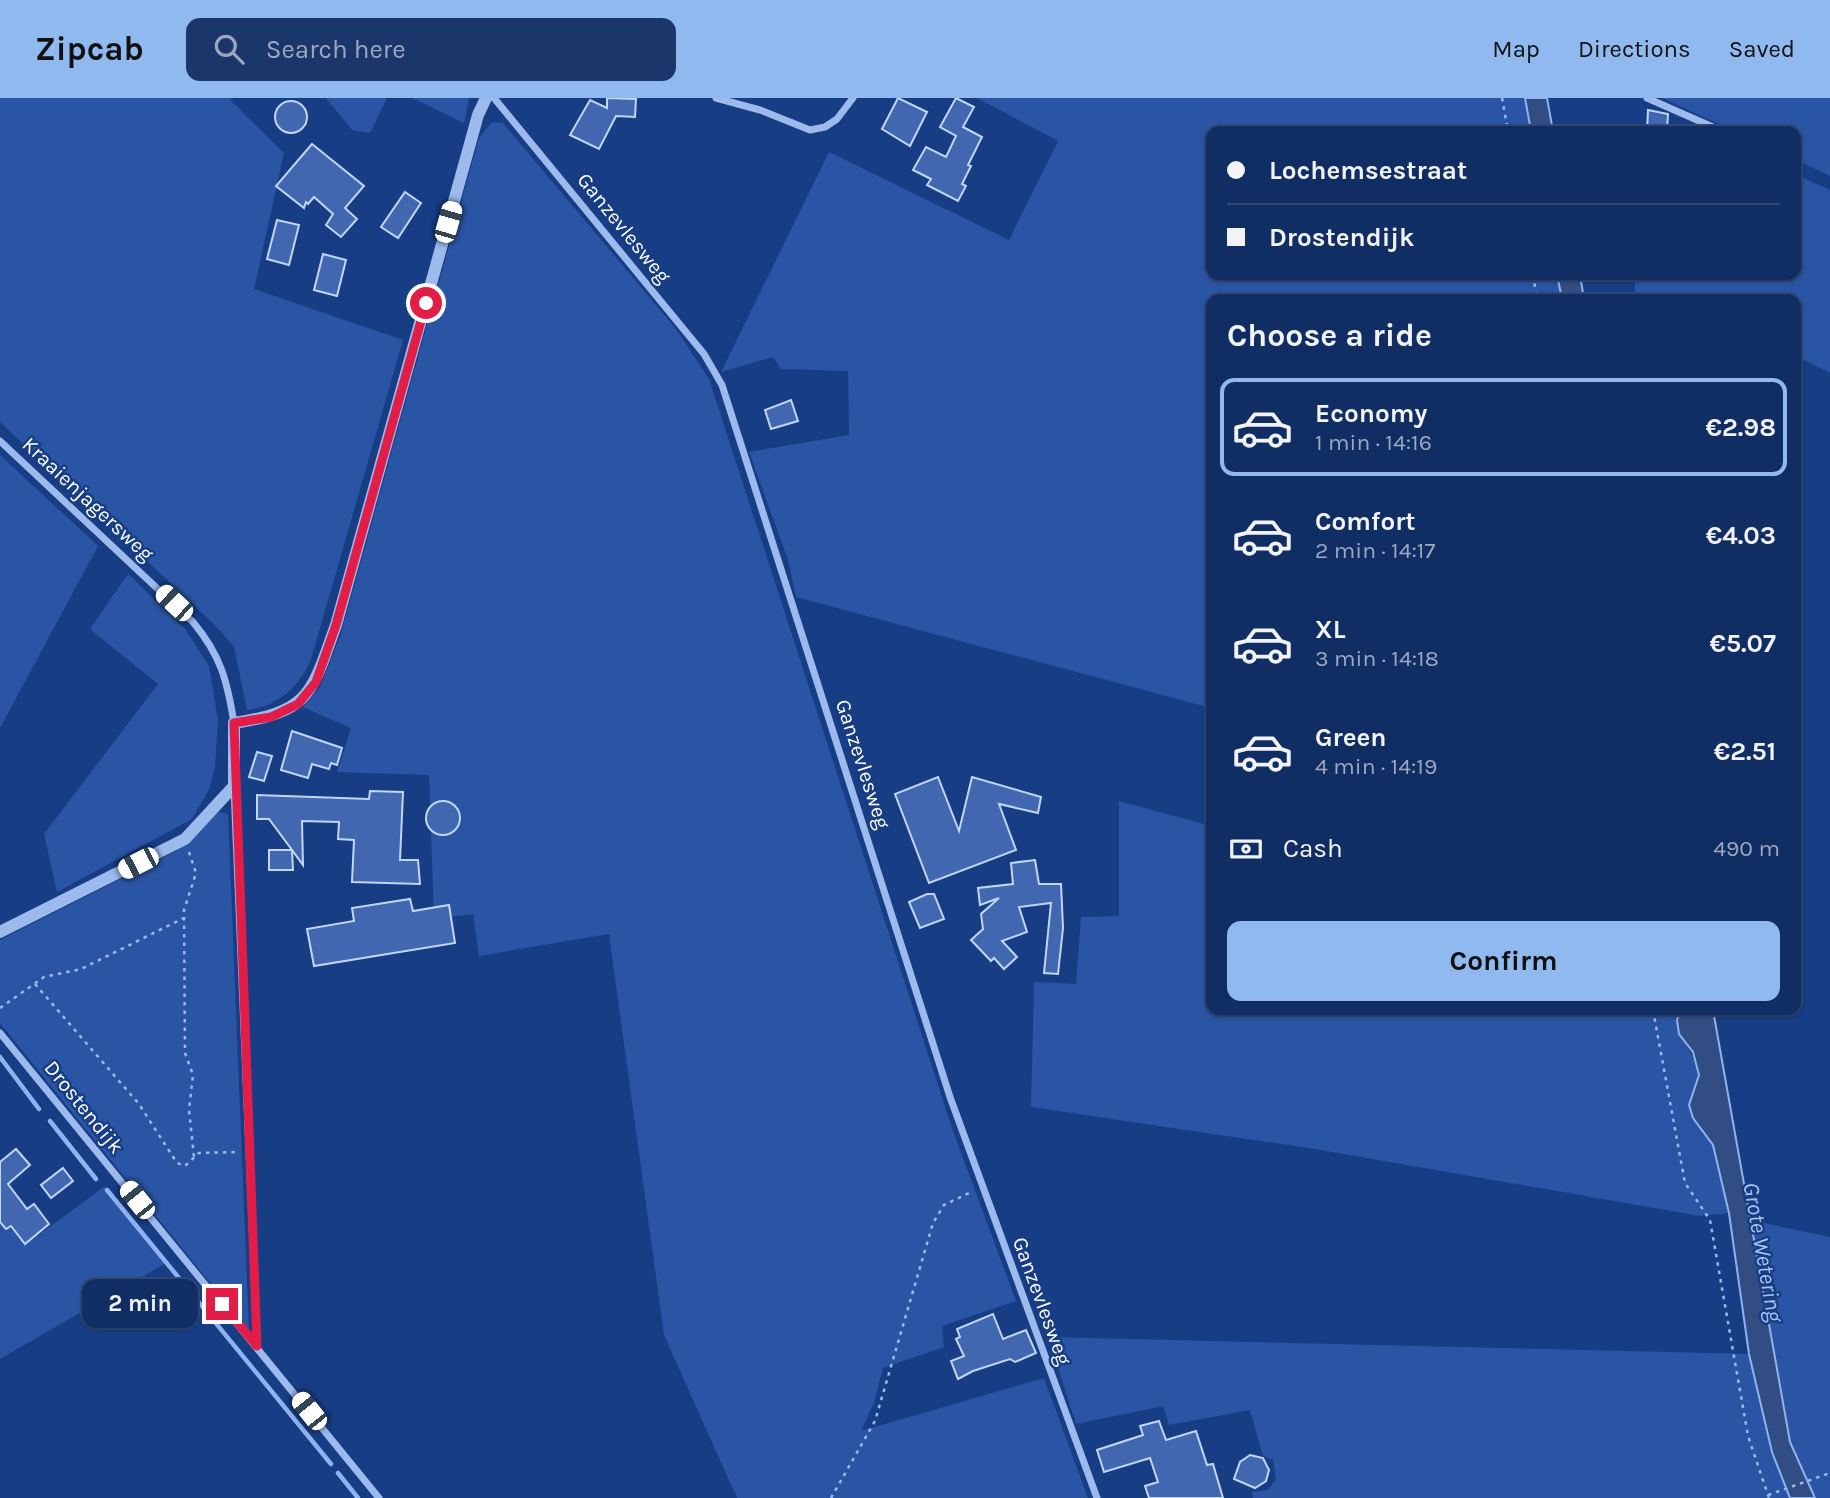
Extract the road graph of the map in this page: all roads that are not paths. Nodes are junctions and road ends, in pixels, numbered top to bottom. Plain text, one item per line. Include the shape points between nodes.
1 (486, 98) edge
2 (494, 98) edge
3 (716, 98) edge
4 (853, 98) edge
5 (1647, 98) edge
6 (1710, 126) edge
7 (0, 440) edge
8 (234, 723) junction
9 (234, 786) junction
10 (0, 932) edge
11 (0, 1033) edge
12 (257, 1346) junction
13 (379, 1498) edge
14 (1097, 1498) edge

1 - 8 street via 316,682 308,695 271,717
2 - 14 street, Ganzevlesweg via 704,354 722,385 950,1097
3 - 4 street via 810,130 838,120
5 - 6 street
7 - 8 street, Kraaienjagersweg via 193,621 212,645 227,677
8 - 9 street
9 - 10 street via 185,839
9 - 12 street
11 - 12 street, Drostendijk
12 - 13 street, Drostendijk

